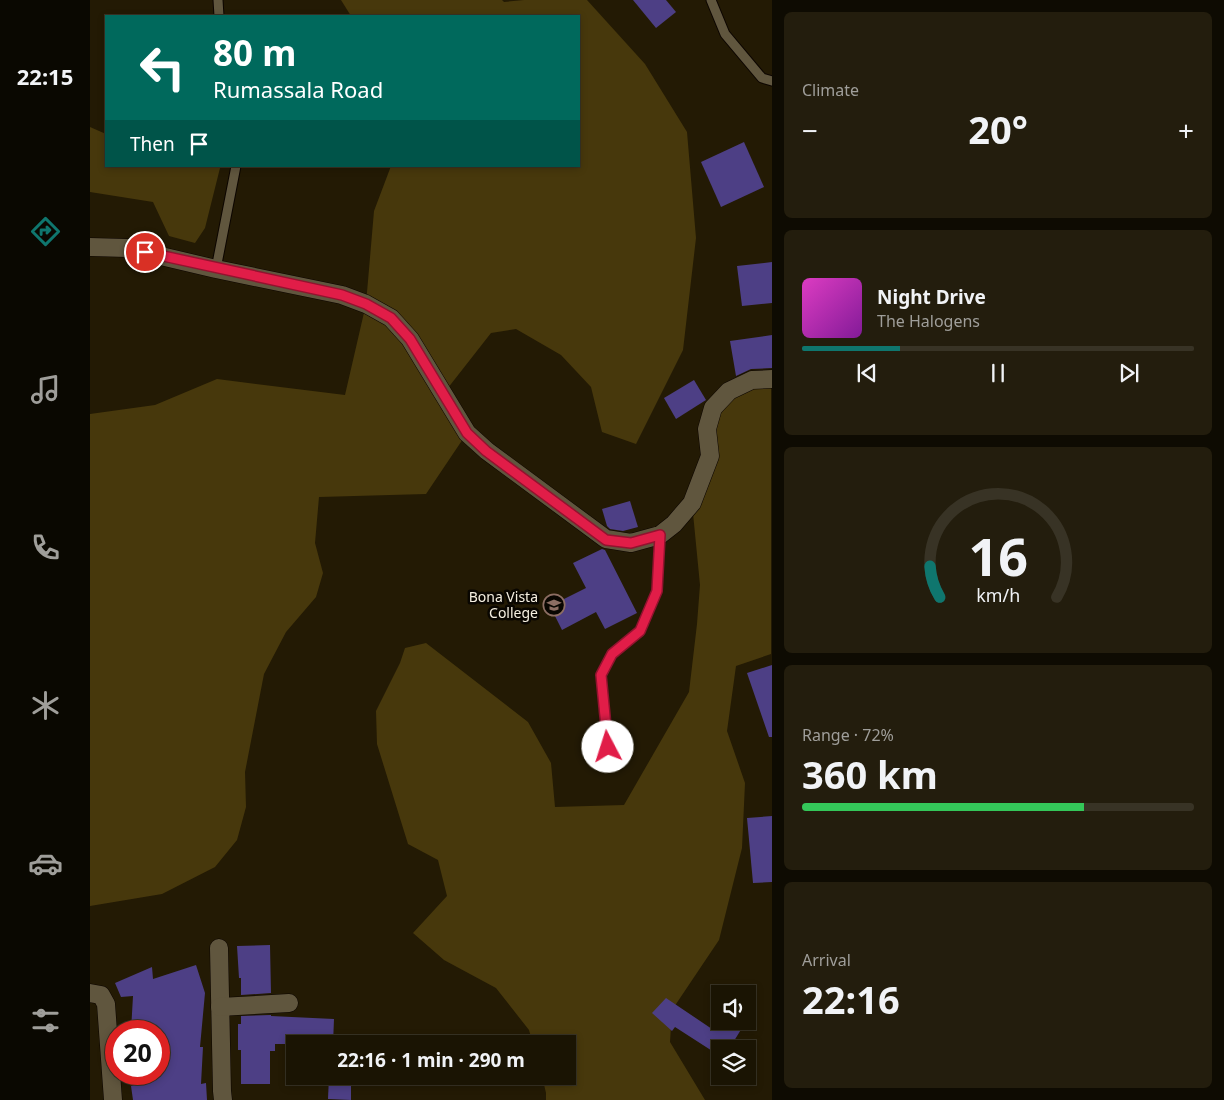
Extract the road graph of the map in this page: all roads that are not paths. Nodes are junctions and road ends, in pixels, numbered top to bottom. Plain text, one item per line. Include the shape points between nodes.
1 (218, 0) edge
2 (710, 0) edge
3 (219, 15) edge
4 (772, 81) edge
5 (236, 167) edge
6 (90, 247) edge
7 (216, 269) junction
8 (772, 379) edge
9 (660, 535) junction
10 (608, 747) dead end
11 (220, 948) dead end
12 (90, 993) edge
13 (288, 1003) dead end
14 (220, 1007) junction
15 (113, 1100) edge
16 (223, 1100) edge

1 - 3 lane
2 - 4 lane via 725,34 762,78
5 - 7 lane
6 - 7 street via 128,248
7 - 9 street via 342,295 391,318 410,339 467,433 486,451 606,540 631,543
8 - 9 street via 752,380 729,391 713,408 707,429 710,456 692,503
9 - 10 lane via 657,591 640,631 612,654 601,675
11 - 14 street
12 - 15 street via 102,994 106,1004
13 - 14 street
14 - 16 street

